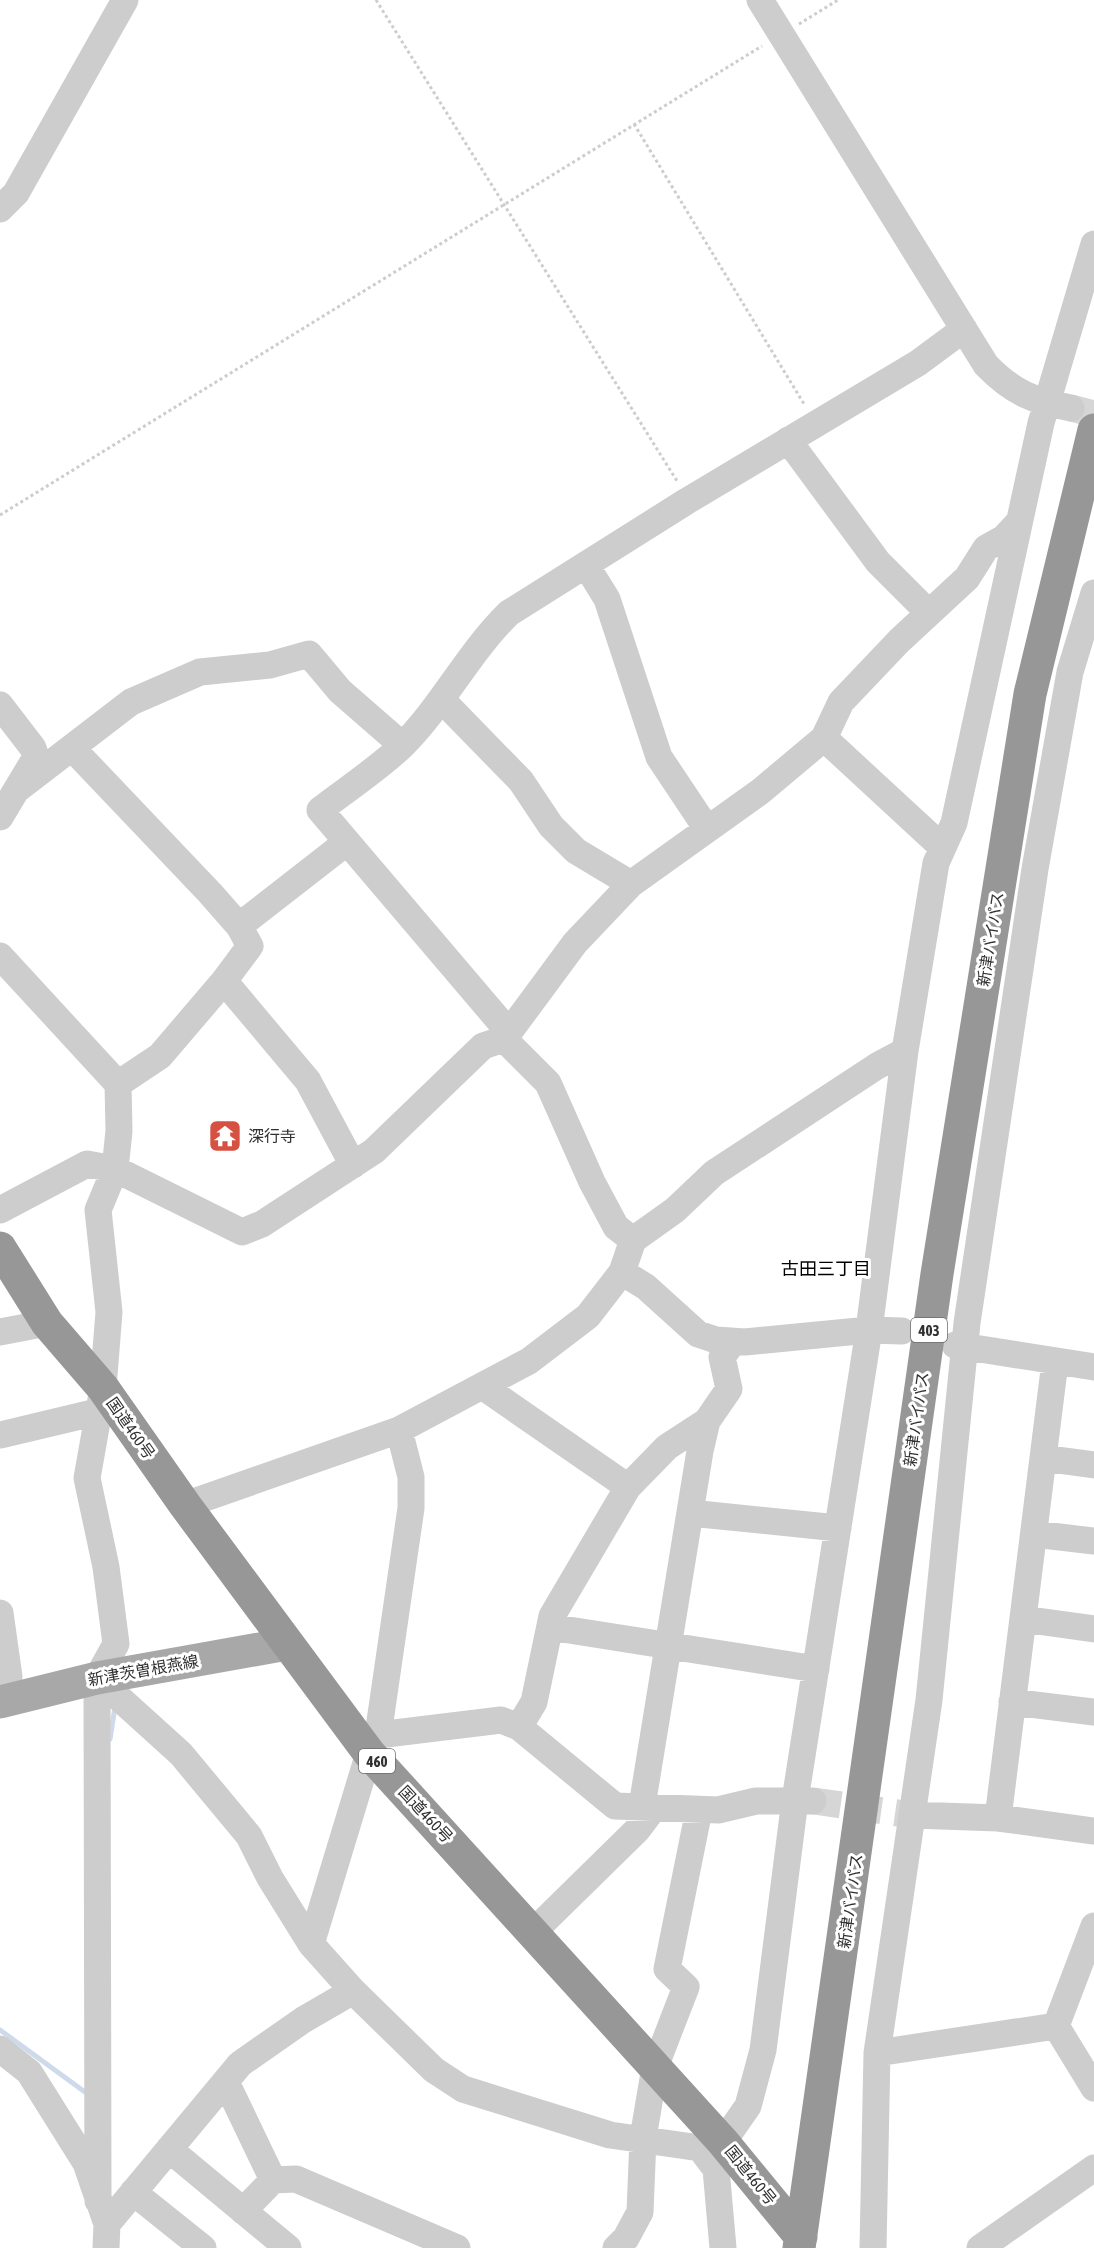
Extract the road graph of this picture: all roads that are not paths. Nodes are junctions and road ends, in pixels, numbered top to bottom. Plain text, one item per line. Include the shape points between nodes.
1 (125, 0) edge
2 (760, 0) edge
3 (0, 209) edge
4 (1094, 243) edge
5 (964, 329) junction
6 (1071, 414) edge
7 (788, 440) junction
8 (1018, 523) junction
9 (586, 565) junction
10 (1094, 593) edge
11 (929, 613) junction
12 (442, 699) junction
13 (0, 705) edge
14 (824, 738) junction
15 (402, 745) junction
16 (73, 749) junction
17 (19, 788) junction
18 (0, 817) edge
19 (708, 830) junction
20 (347, 842) junction
21 (942, 847) junction
22 (631, 884) junction
23 (239, 926) junction
24 (0, 956) edge
25 (224, 981) junction
26 (504, 1039) junction
27 (905, 1051) junction
28 (118, 1084) junction
29 (353, 1165) junction
30 (115, 1169) junction
31 (0, 1210) edge
32 (633, 1240) junction
33 (0, 1248) edge
34 (622, 1272) junction
35 (47, 1323) junction
36 (869, 1330) junction
37 (902, 1331) dead end
38 (0, 1332) edge
39 (733, 1342) junction
40 (961, 1345) junction
41 (1055, 1362) junction
42 (1094, 1367) edge
43 (482, 1386) junction
44 (100, 1400) junction
45 (707, 1421) junction
46 (399, 1430) junction
47 (0, 1435) edge
48 (1043, 1458) junction
49 (1094, 1465) edge
50 (628, 1487) junction
51 (185, 1505) junction
52 (690, 1513) junction
53 (838, 1528) junction
54 (1034, 1534) junction
55 (1094, 1541) edge
56 (0, 1613) edge
57 (1023, 1619) junction
58 (550, 1627) junction
59 (1094, 1629) edge
60 (286, 1644) junction
61 (669, 1645) junction
62 (816, 1669) junction
63 (97, 1678) junction
64 (0, 1696) edge
65 (0, 1702) edge
66 (1012, 1702) junction
67 (1094, 1712) edge
68 (519, 1726) junction
69 (373, 1744) junction
70 (805, 1800) junction
71 (648, 1808) junction
72 (699, 1810) junction
73 (912, 1815) junction
74 (998, 1818) junction
75 (1094, 1831) edge
76 (1094, 1926) edge
77 (531, 1934) junction
78 (311, 1944) junction
79 (353, 1991) junction
80 (1056, 2025) junction
81 (0, 2049) edge
82 (877, 2053) junction
83 (655, 2067) junction
84 (226, 2082) junction
85 (1094, 2088) edge
86 (643, 2138) junction
87 (723, 2142) junction
88 (168, 2149) junction
89 (1094, 2168) edge
90 (273, 2180) junction
91 (133, 2192) junction
92 (243, 2211) junction
93 (107, 2232) edge
94 (804, 2244) edge
95 (203, 2248) edge
96 (288, 2248) edge
97 (457, 2248) edge
98 (616, 2248) edge
99 (723, 2248) edge
100 (873, 2248) edge
101 (981, 2248) edge

1 - 3 street via 16,193
2 - 5 street
4 - 6 street
5 - 6 street via 986,366 1005,385
5 - 7 street via 918,363
6 - 8 street
6 - 94 highway, 新津バイパス / 403 via 937,1274
7 - 9 street
7 - 11 street via 878,562
8 - 11 street via 1004,538 986,548 967,578
8 - 21 street via 954,823
9 - 12 street via 509,613 486,635
9 - 19 street via 607,599 659,758
10 - 40 street via 1070,672 1035,869
11 - 14 street via 841,702
12 - 15 street
12 - 22 street via 521,781 551,826 576,850
13 - 17 street via 36,757
14 - 19 street
14 - 21 street
15 - 16 street via 340,691 309,654 270,665 200,672 131,702
15 - 20 street via 320,810
16 - 17 street
16 - 23 street
17 - 18 street
19 - 22 street
20 - 23 street
20 - 26 street via 501,1024
21 - 27 street via 936,863
22 - 26 street via 575,943
23 - 25 street via 250,946
24 - 28 street
25 - 28 street via 160,1056
25 - 29 street via 308,1081
26 - 29 street via 483,1046 374,1151
26 - 32 street via 548,1083 616,1227
27 - 32 street via 714,1173 675,1210
27 - 36 street
28 - 30 street
29 - 30 street via 262,1224 242,1232
30 - 31 street via 87,1164
30 - 44 street via 98,1210 109,1312
32 - 34 street
33 - 35 highway, 国道460号 / 460
34 - 39 street via 646,1287 698,1334
34 - 43 street via 588,1316 529,1361
35 - 38 street
35 - 44 highway, 国道460号 / 460
36 - 37 street
36 - 39 street
36 - 53 street
39 - 45 street via 722,1357 729,1389
40 - 41 street
40 - 73 street via 929,1700
41 - 42 street
41 - 48 street
43 - 46 street
43 - 50 street
44 - 47 street
44 - 51 highway, 国道460号 / 460
44 - 63 street via 87,1478 106,1567 116,1644
45 - 50 street via 667,1447
45 - 52 street
46 - 51 street
46 - 69 street via 411,1477 411,1508
48 - 49 street
48 - 54 street
50 - 58 street via 552,1616
51 - 60 highway, 国道460号 / 460
52 - 53 street
52 - 61 street
53 - 62 street
54 - 55 street
54 - 57 street
56 - 64 street via 9,1677
57 - 59 street
57 - 66 street
58 - 61 street
58 - 68 street via 534,1702
60 - 63 main road, 新津茨曽根燕線
60 - 69 highway, 国道460号 / 460
61 - 62 street
61 - 71 street
62 - 70 street
63 - 65 main road, 新津茨曽根燕線
63 - 78 street via 181,1754 249,1836
63 - 93 street
66 - 67 street
66 - 74 street
68 - 69 street via 501,1720
68 - 71 street via 615,1806
69 - 77 highway, 国道460号 / 460
69 - 78 street
70 - 72 street via 756,1801
70 - 87 street via 763,2050 748,2106
71 - 72 street
71 - 77 street via 638,1829
72 - 83 street via 667,1970 687,1987
73 - 74 street
73 - 82 street
74 - 75 street
76 - 80 street
77 - 83 highway, 国道460号 / 460
78 - 79 street
79 - 84 street via 303,2019 249,2057
79 - 86 street via 434,2070 463,2089 610,2135
80 - 82 street
80 - 85 street
81 - 93 street via 29,2072 86,2163
82 - 100 street
83 - 86 street
83 - 87 highway, 国道460号 / 460
84 - 88 street
84 - 90 street
86 - 98 street via 640,2212
86 - 99 street via 700,2148 716,2169
87 - 94 highway, 国道460号 / 460
88 - 91 street
88 - 92 street
89 - 101 street
90 - 92 street
90 - 97 street via 296,2179
91 - 93 street
91 - 95 street
92 - 96 street

